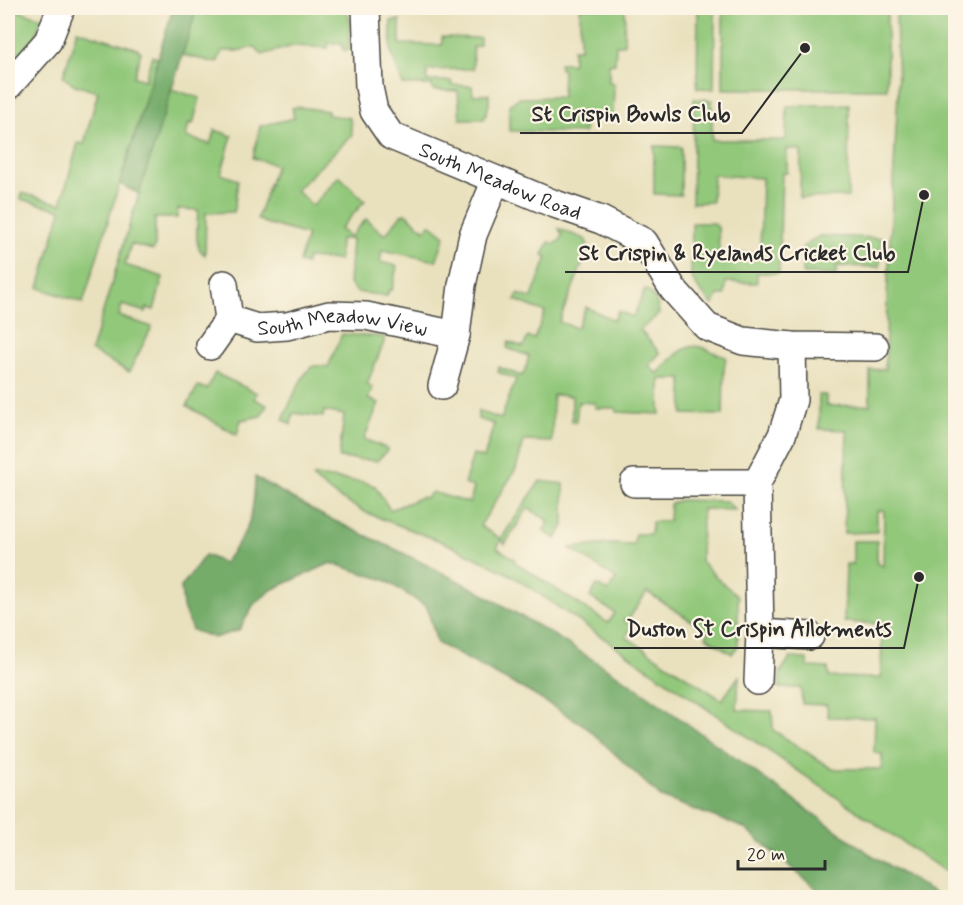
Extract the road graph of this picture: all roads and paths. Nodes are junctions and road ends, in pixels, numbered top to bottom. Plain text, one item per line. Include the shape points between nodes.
1 (61, 8) edge
2 (366, 8) edge
3 (8, 86) edge
4 (496, 180) junction
5 (224, 284) dead end
6 (229, 319) junction
7 (456, 335) junction
8 (210, 346) dead end
9 (792, 346) junction
10 (875, 347) dead end
11 (442, 386) dead end
12 (634, 483) dead end
13 (758, 483) junction
14 (760, 633) junction
15 (810, 636) dead end
16 (758, 681) dead end

1 - 3 street via 48,40
2 - 4 street, South Meadow Road via 369,87 375,111 391,136
4 - 7 street, South Meadow View via 473,235
4 - 9 street, South Meadow Road via 601,220 644,242 673,289 707,327 743,341
5 - 6 street, South Meadow View
6 - 7 street, South Meadow View via 257,328 287,326 330,315 366,316
6 - 8 street, South Meadow View
7 - 11 street, South Meadow View
9 - 10 street, South Meadow Road
9 - 13 street via 793,400 782,435
12 - 13 street
13 - 14 street
14 - 15 street
14 - 16 street

